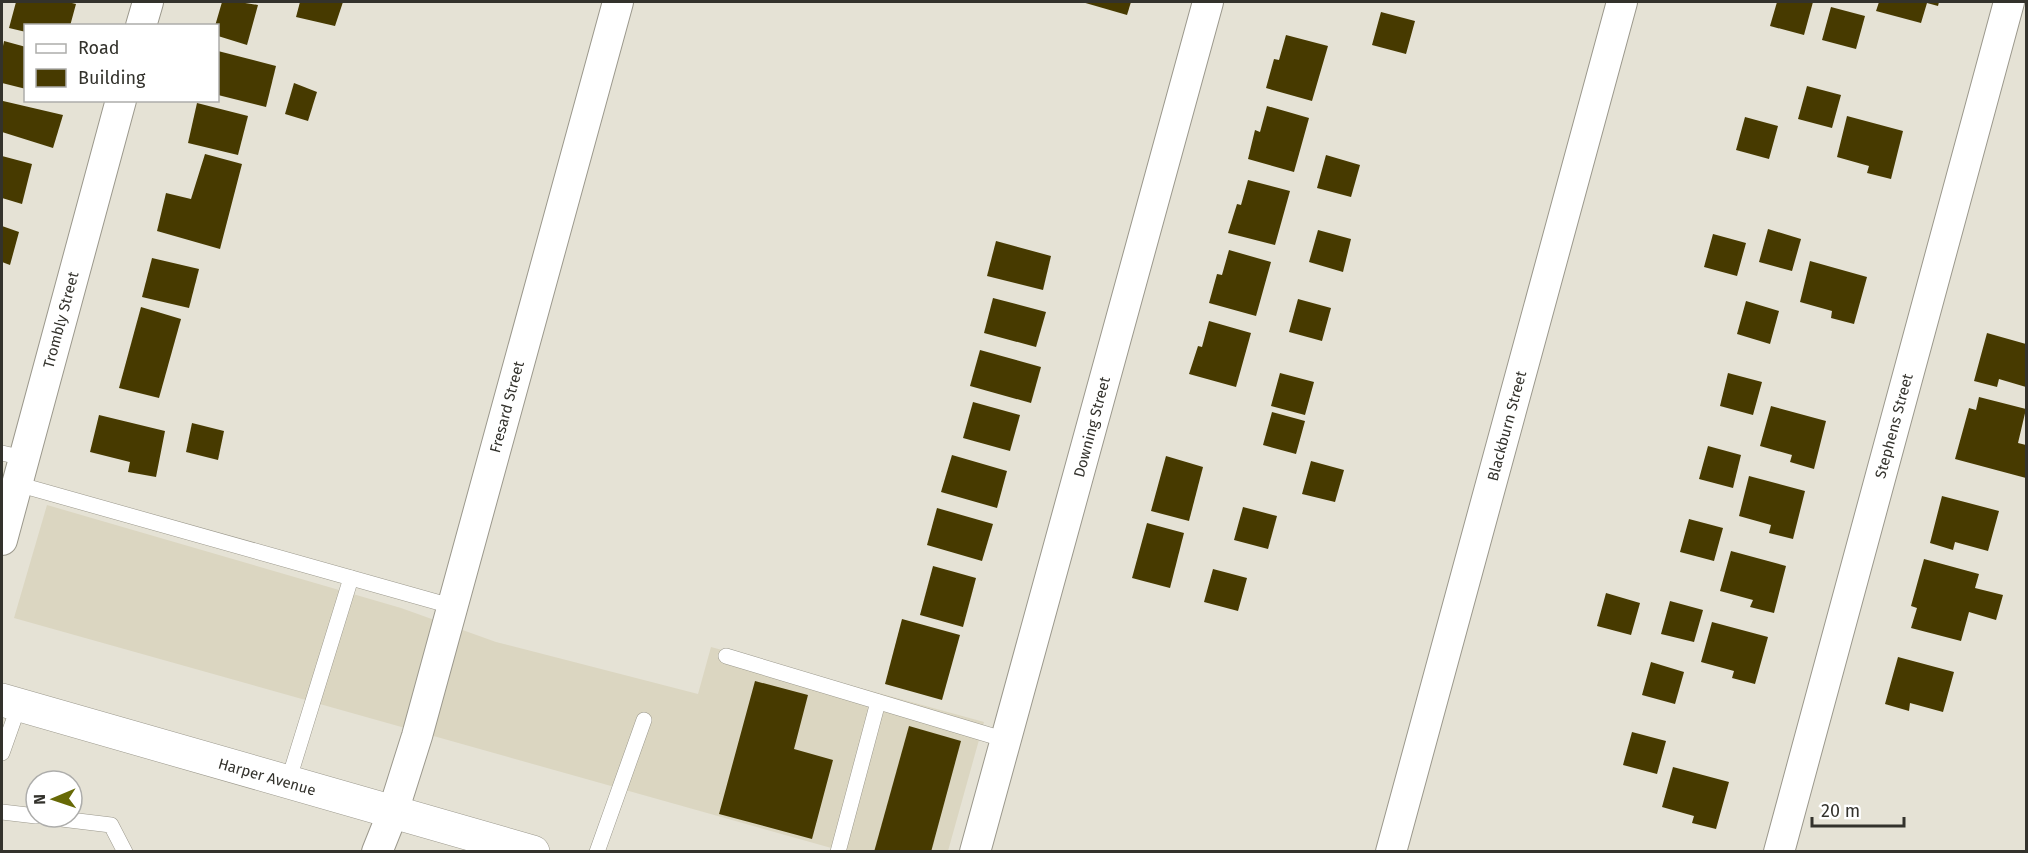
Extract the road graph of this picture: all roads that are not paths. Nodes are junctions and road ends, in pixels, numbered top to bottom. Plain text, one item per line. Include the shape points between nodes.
1 (148, 2) edge
2 (618, 2) edge
3 (1208, 2) edge
4 (1622, 2) edge
5 (2009, 2) edge
6 (142, 24) edge
7 (120, 102) edge
8 (14, 465) edge
9 (2, 540) edge
10 (351, 578) junction
11 (451, 606) junction
12 (726, 656) dead end
13 (878, 702) junction
14 (10, 703) edge
15 (644, 720) dead end
16 (1006, 740) junction
17 (2, 753) edge
18 (288, 782) junction
19 (2, 812) edge
20 (393, 812) junction
21 (24, 815) edge
22 (84, 822) edge
23 (518, 850) edge
24 (125, 852) edge
25 (377, 852) edge
26 (597, 852) edge
27 (838, 852) edge
28 (975, 852) edge
29 (1391, 852) edge
30 (1779, 852) edge

1 - 6 street
2 - 11 street, Fresard Street
3 - 16 street, Downing Street
4 - 29 street, Blackburn Street
5 - 30 street, Stephens Street
7 - 8 street, Trombly Street
8 - 9 street, Trombly Street
8 - 10 lane
10 - 11 lane
10 - 18 lane
11 - 20 street, Fresard Street
12 - 13 lane
13 - 16 lane
13 - 27 lane
14 - 17 lane
14 - 18 main road, Harper Avenue
15 - 26 lane
16 - 28 street, Downing Street
18 - 20 main road, Harper Avenue
19 - 21 lane
20 - 23 main road, Harper Avenue
20 - 25 street, Fresard Street
22 - 24 lane via 111,825

